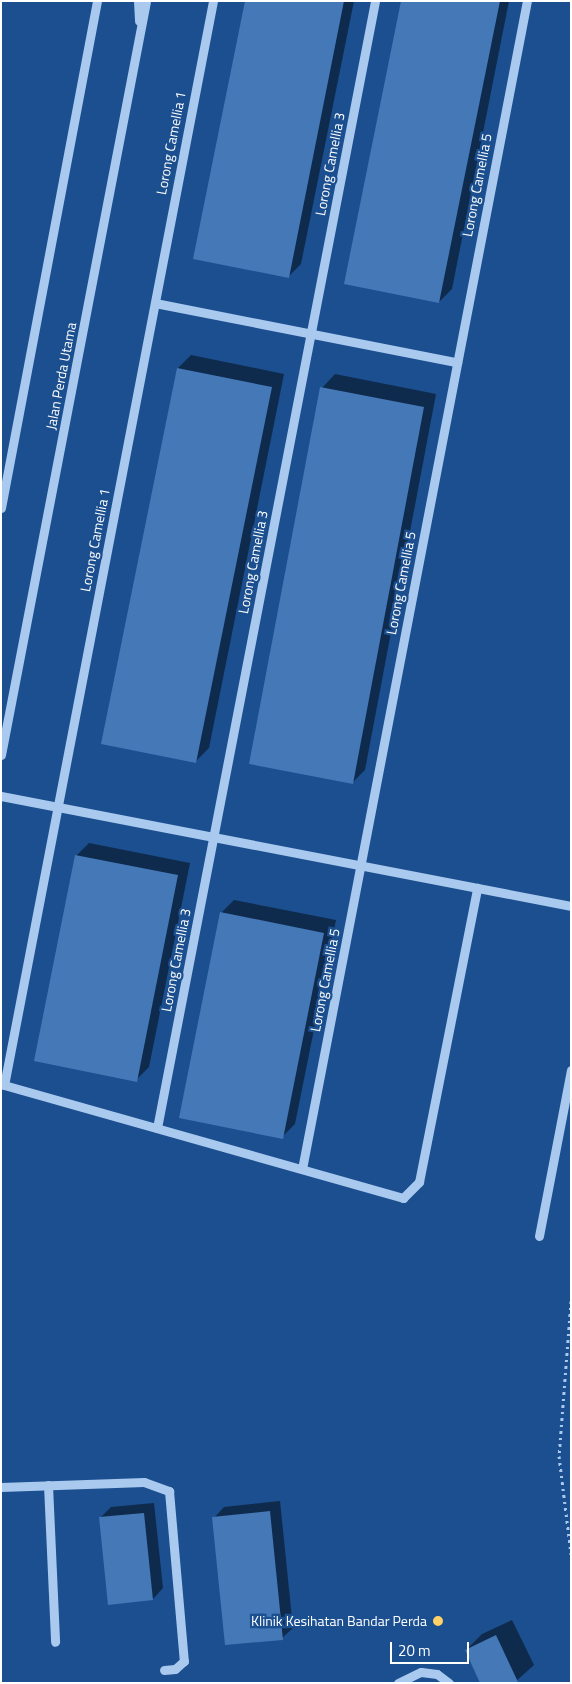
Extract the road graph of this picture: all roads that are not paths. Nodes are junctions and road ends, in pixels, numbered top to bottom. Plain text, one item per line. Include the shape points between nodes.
1 (97, 1) edge
2 (138, 1) edge
3 (146, 1) edge
4 (212, 1) edge
5 (375, 1) edge
6 (527, 1) edge
7 (140, 34) junction
8 (155, 303) junction
9 (311, 334) junction
10 (457, 362) junction
11 (1, 508) edge
12 (1, 755) edge
13 (1, 796) edge
14 (58, 806) junction
15 (214, 836) junction
16 (361, 865) junction
17 (477, 888) junction
18 (571, 906) edge
19 (571, 1070) edge
20 (157, 1128) junction
21 (302, 1169) junction
22 (539, 1236) dead end
23 (48, 1485) junction
24 (1, 1487) edge
25 (56, 1642) dead end
26 (164, 1670) dead end
27 (398, 1683) edge
28 (449, 1683) edge

1 - 11 street
2 - 7 street
3 - 7 street, Jalan Perda Utama
4 - 8 street, Lorong Camellia 1
5 - 9 street, Lorong Camellia 3
6 - 10 street, Lorong Camellia 5
7 - 12 street, Jalan Perda Utama
8 - 9 street
8 - 14 street, Lorong Camellia 1
9 - 10 street
9 - 15 street, Lorong Camellia 3
10 - 16 street, Lorong Camellia 5
13 - 14 street
14 - 15 street
14 - 20 street, Lorong Camellia 1 via 4,1084
15 - 16 street
15 - 20 street, Lorong Camellia 3
16 - 17 street
16 - 21 street, Lorong Camellia 5
17 - 18 street
17 - 21 street via 419,1182 403,1198 388,1197
19 - 22 street
20 - 21 street
23 - 24 street
23 - 25 street
23 - 26 street via 144,1482 169,1491 184,1661 175,1669
27 - 28 street via 421,1672 437,1674

